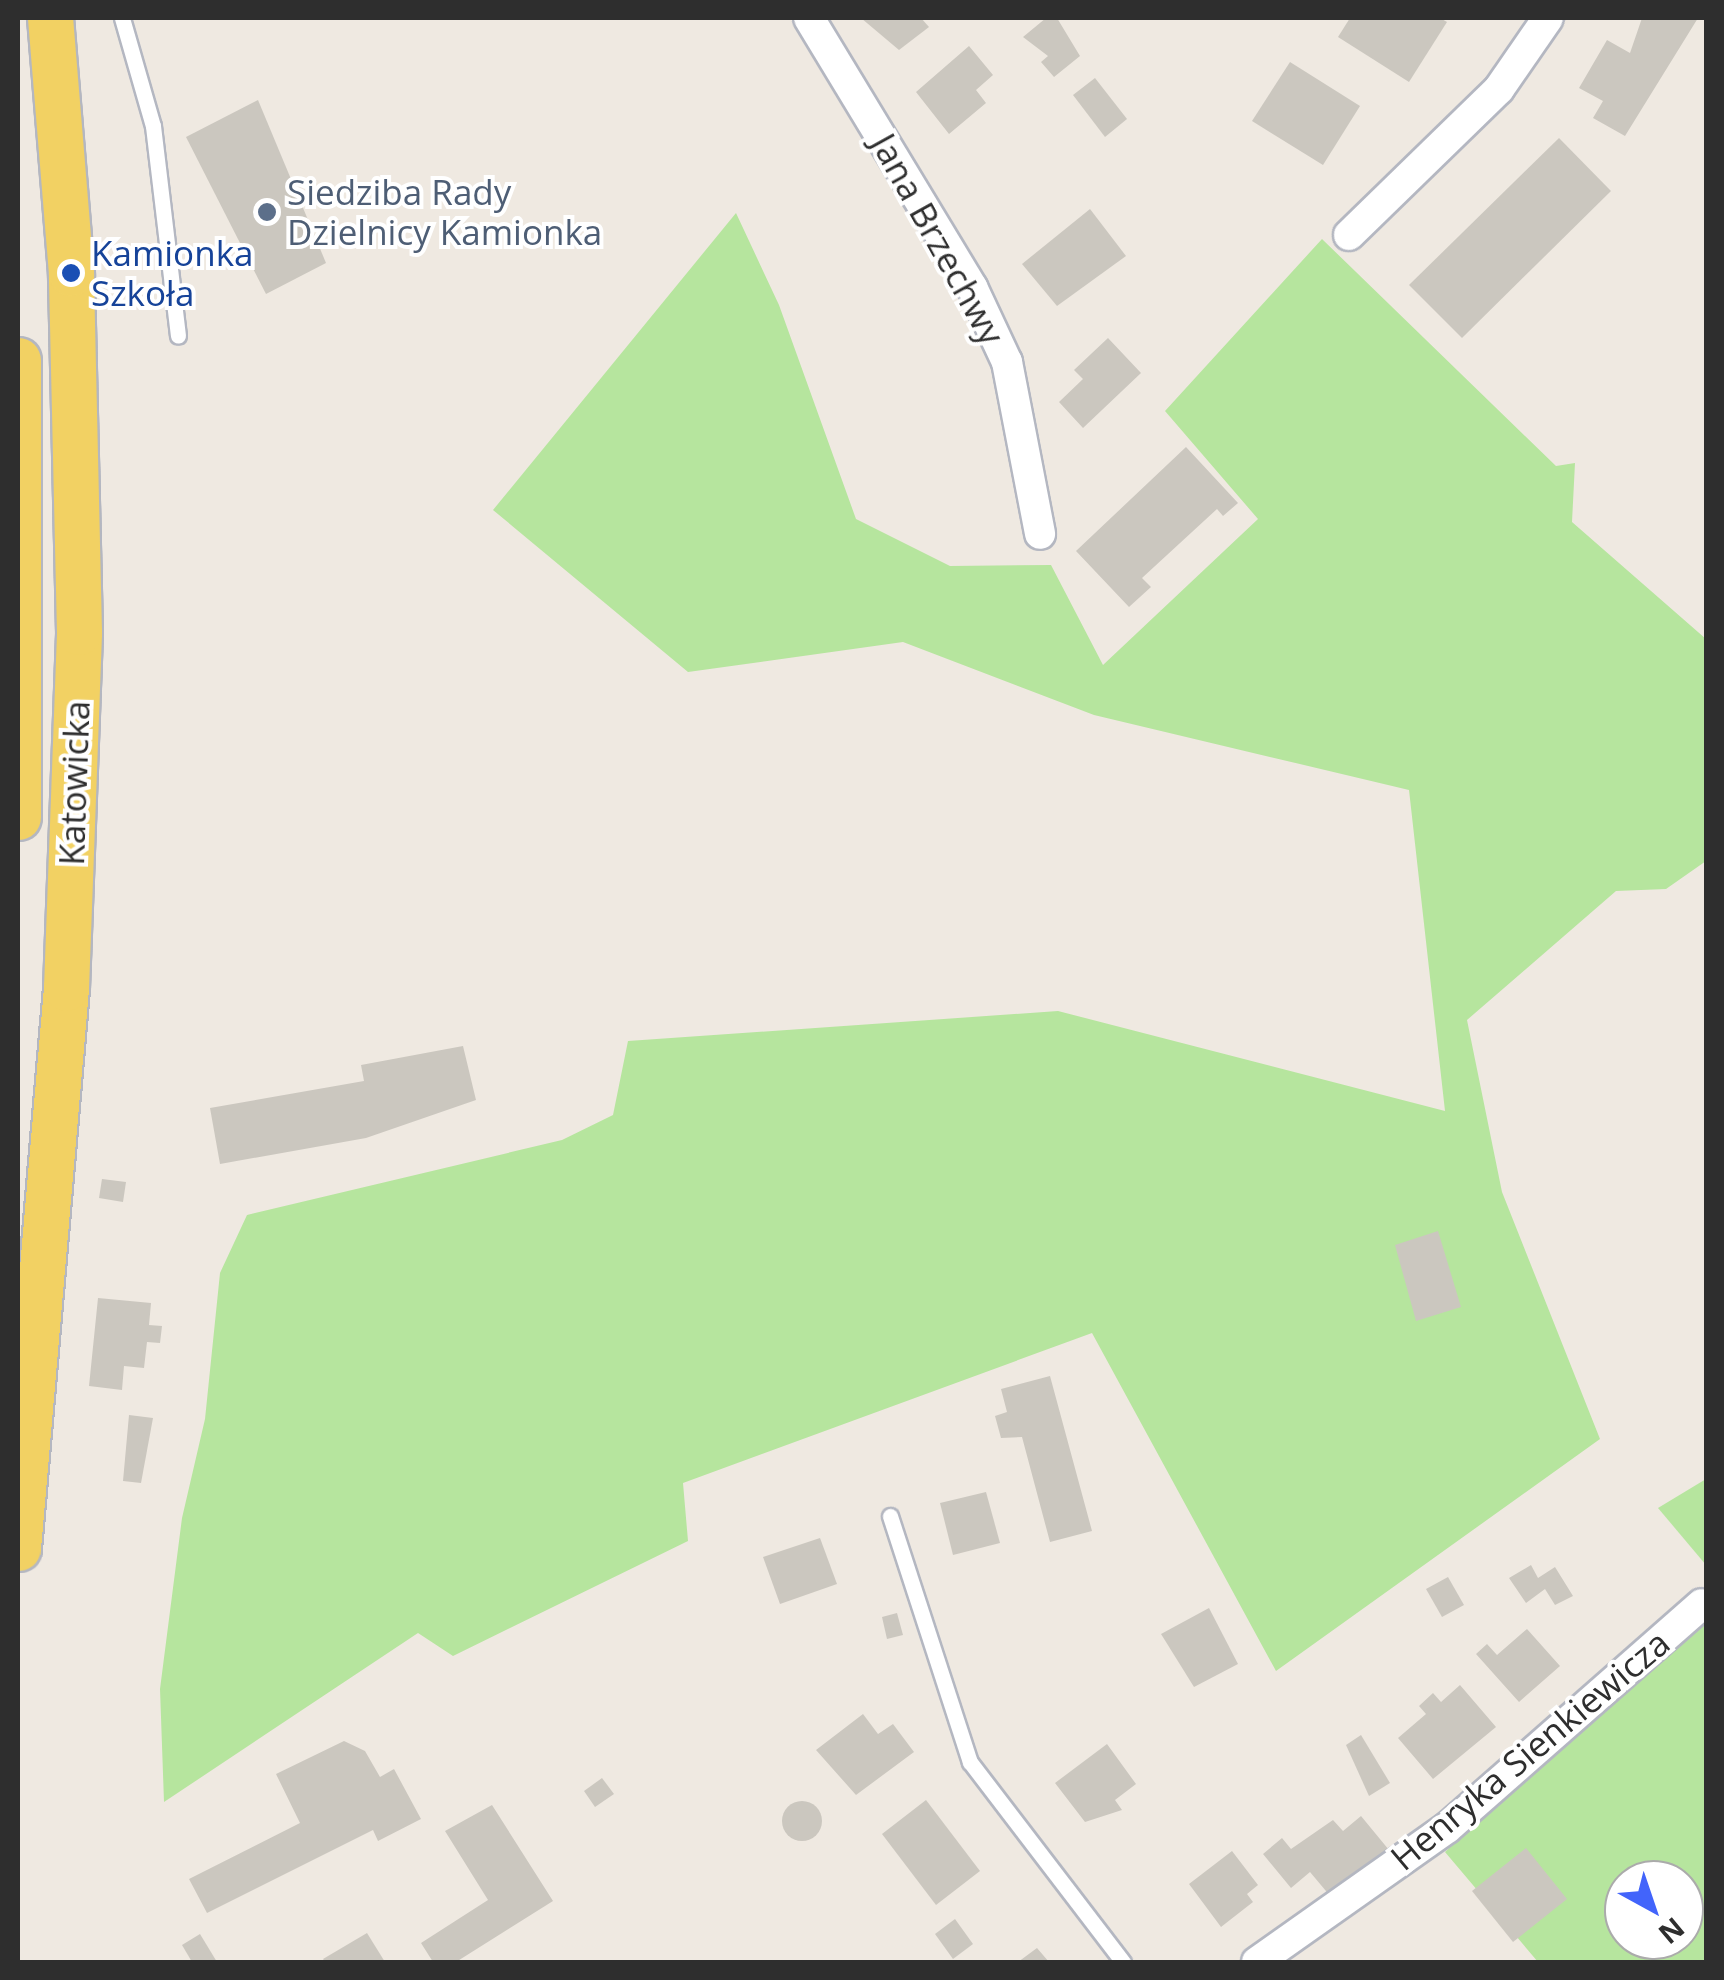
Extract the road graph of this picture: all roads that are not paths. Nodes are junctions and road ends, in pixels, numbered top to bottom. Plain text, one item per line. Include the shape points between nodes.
1 (50, 18) edge
2 (122, 18) edge
3 (809, 18) edge
4 (1548, 18) edge
5 (1349, 235) dead end
6 (178, 336) dead end
7 (18, 360) edge
8 (1040, 534) dead end
9 (18, 817) edge
10 (890, 1516) dead end
11 (18, 1548) edge
12 (1702, 1604) dead end
13 (1124, 1962) edge
14 (1258, 1962) edge

1 - 11 main road, Katowicka via 72,289 79,632 65,1007
2 - 6 lane via 153,126
3 - 8 street, Jana Brzechwy via 972,287 1007,362
4 - 5 street via 1499,89
7 - 9 main road, Katowicka
10 - 13 lane via 970,1762
12 - 14 street, Henryka Sienkiewicza via 1447,1828

